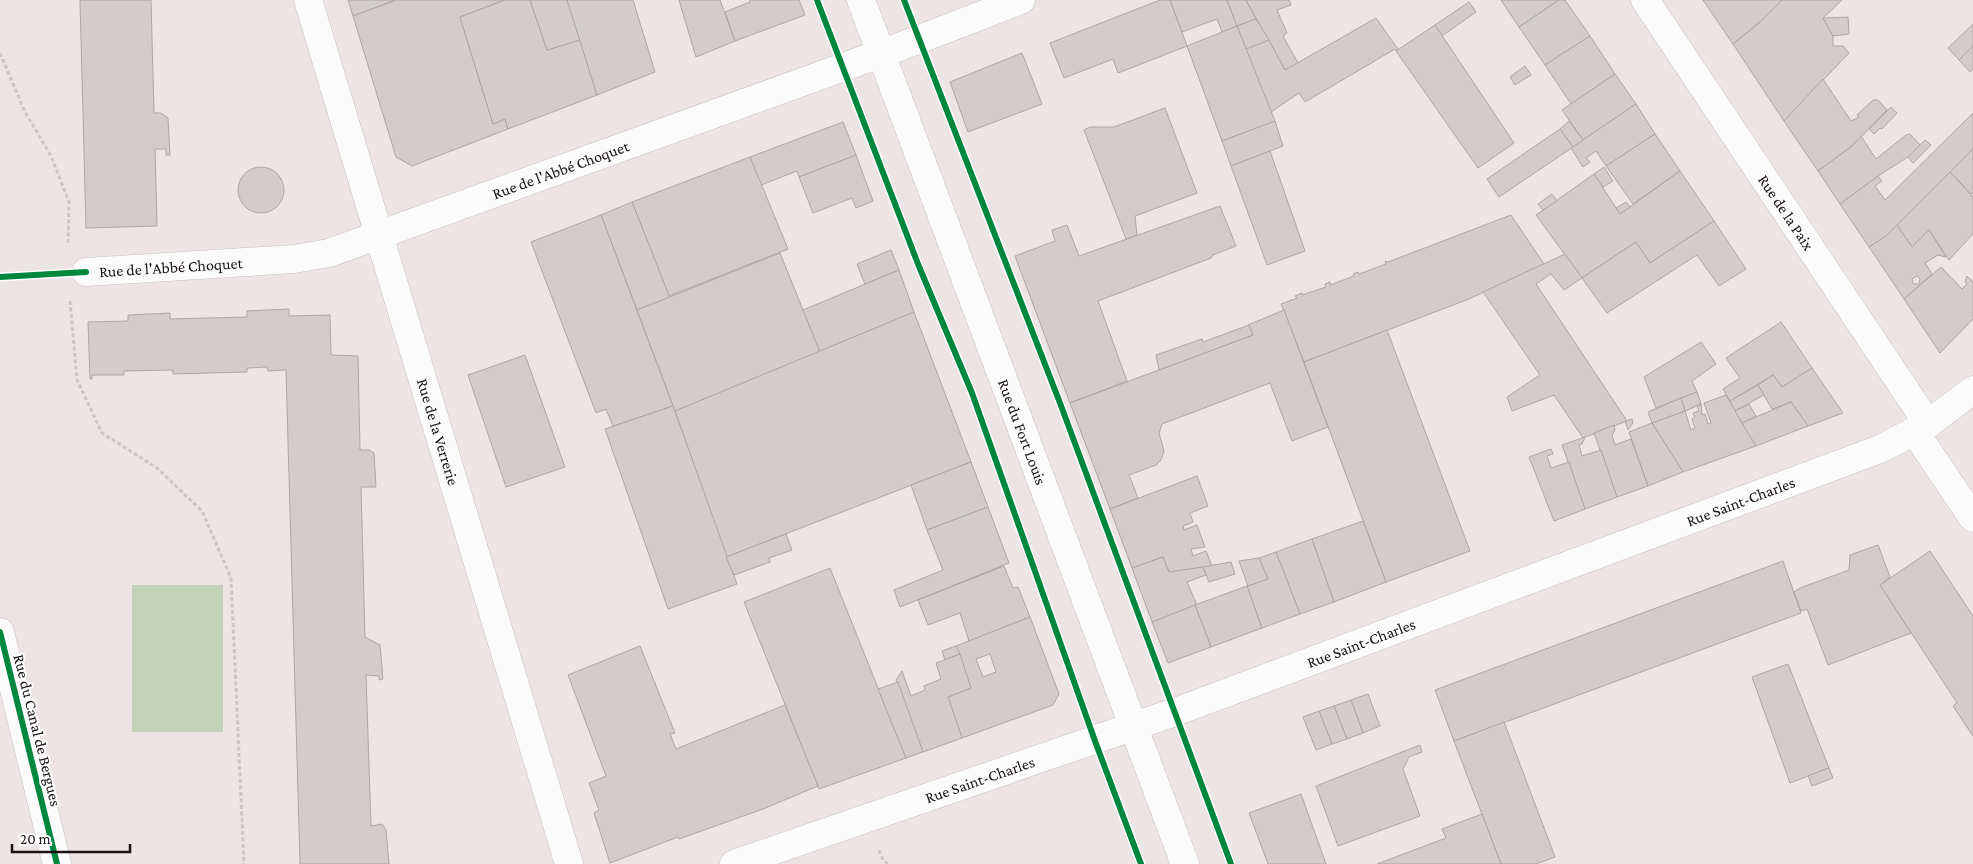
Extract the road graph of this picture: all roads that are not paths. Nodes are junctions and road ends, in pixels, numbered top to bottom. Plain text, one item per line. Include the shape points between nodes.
1 (308, 0) edge
2 (861, 0) edge
3 (1021, 0) edge
4 (1645, 0) edge
5 (880, 53) junction
6 (379, 236) junction
7 (78, 282) road end
8 (1973, 390) edge
9 (1921, 428) junction
10 (1973, 518) edge
11 (0, 632) edge
12 (1134, 726) junction
13 (57, 864) edge
14 (569, 864) edge
15 (734, 864) edge
16 (1185, 864) edge

1 - 6 street, Rue de la Verrerie
2 - 5 street, Rue du Fort Louis
3 - 5 street, Rue de l'Abbé Choquet
4 - 9 street, Rue de la Paix
5 - 6 street, Rue de l'Abbé Choquet
5 - 12 street, Rue du Fort Louis
6 - 7 street, Rue de l'Abbé Choquet via 310,257
6 - 14 street, Rue de la Verrerie
8 - 9 street, Rue Saint-Charles
9 - 10 street, Rue de la Paix
9 - 12 street, Rue Saint-Charles via 1861,456
11 - 13 street, Rue du Canal de Bergues
12 - 15 street, Rue Saint-Charles
12 - 16 street, Rue du Fort Louis

